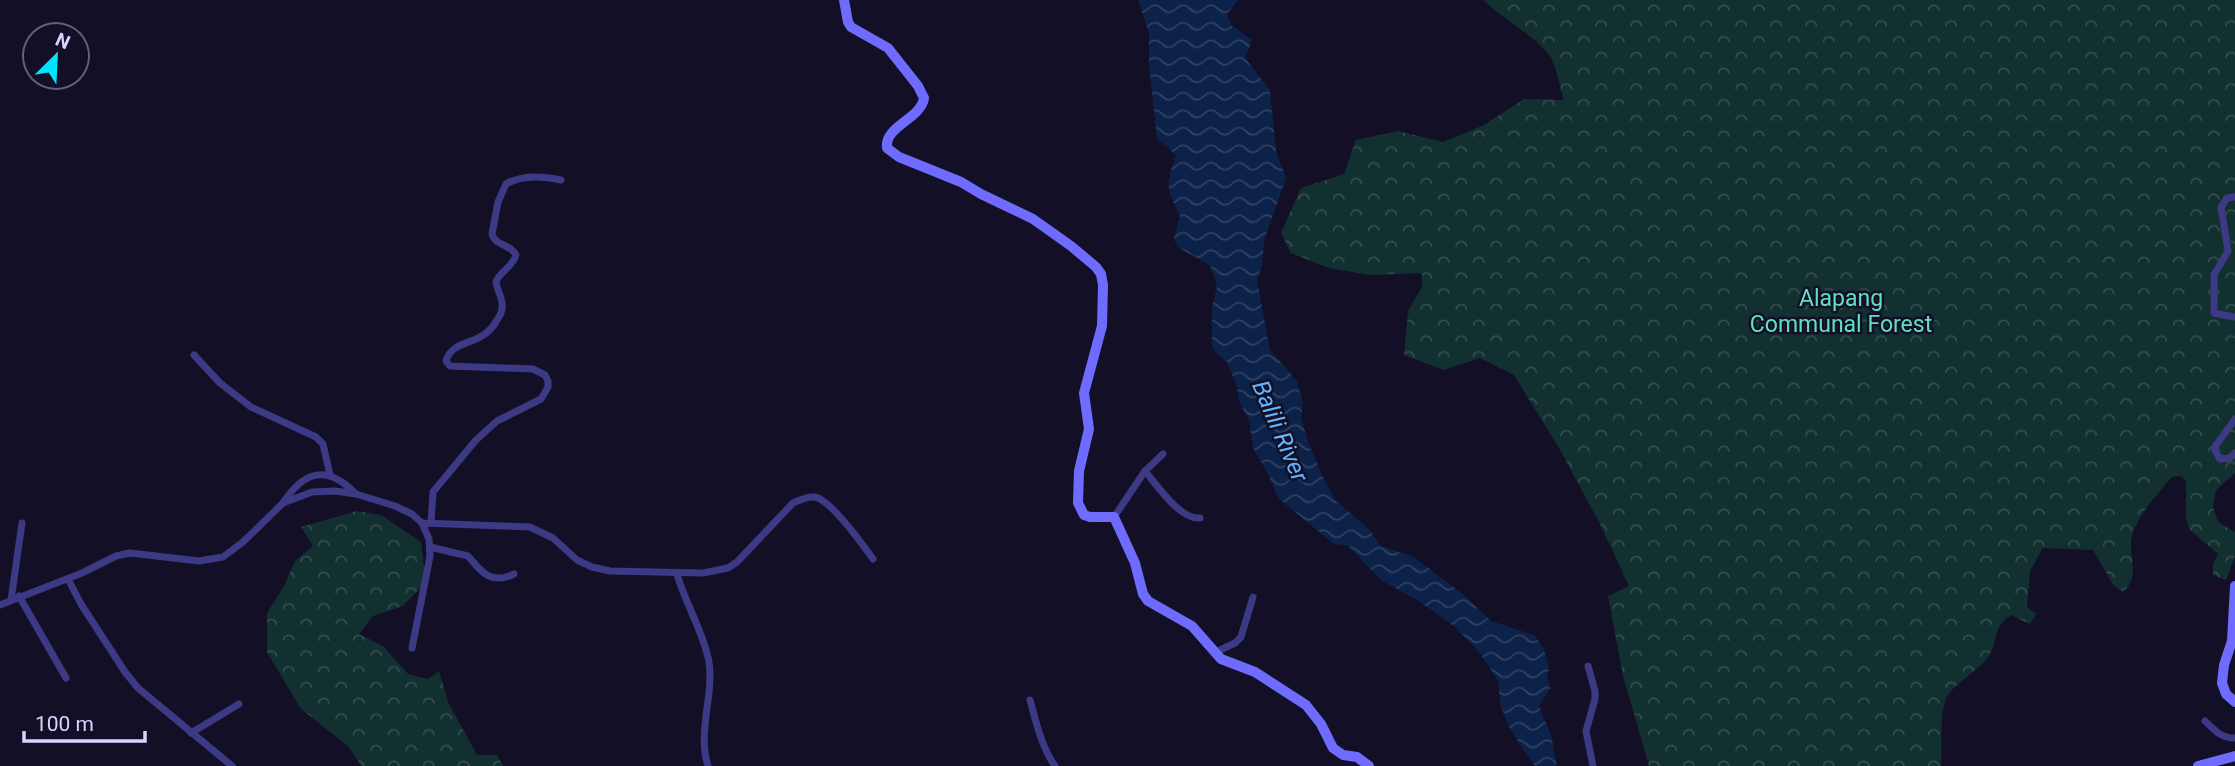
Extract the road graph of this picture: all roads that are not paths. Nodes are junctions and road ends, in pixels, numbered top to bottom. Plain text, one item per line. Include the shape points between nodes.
1 (844, 0) edge
2 (561, 180) dead end
3 (2235, 197) edge
4 (2235, 317) edge
5 (194, 355) dead end
6 (2235, 419) edge
7 (2235, 453) edge
8 (1163, 454) dead end
9 (1145, 471) junction
10 (330, 475) junction
11 (356, 494) junction
12 (283, 503) junction
13 (1114, 517) junction
14 (1199, 518) dead end
15 (22, 523) dead end
16 (422, 523) junction
17 (431, 523) junction
18 (430, 547) junction
19 (873, 559) dead end
20 (513, 574) dead end
21 (677, 574) junction
22 (68, 579) junction
23 (2235, 586) edge
24 (1253, 597) dead end
25 (15, 598) junction
26 (0, 605) edge
27 (412, 648) dead end
28 (1214, 653) junction
29 (1588, 666) dead end
30 (66, 678) dead end
31 (1030, 700) dead end
32 (2235, 702) edge
33 (239, 704) dead end
34 (2205, 720) dead end
35 (191, 733) junction
36 (2235, 738) edge
37 (2235, 756) edge
38 (232, 766) edge
39 (708, 766) edge
40 (1055, 766) edge
41 (1369, 766) edge
42 (1593, 766) edge
43 (2198, 766) edge

1 - 13 street via 851,27 888,48 924,98 921,107 890,135 887,149 1034,219 1101,274 1102,326 1084,393 1089,429 1079,471 1078,503 1084,515
2 - 17 street via 528,177 506,184 492,233 516,255 496,282 501,314 486,335 453,348 446,361 465,368 533,369 545,375 548,387 541,399 485,431 441,481 431,498
3 - 4 street via 2227,198 2221,207 2228,251 2214,275 2214,313
5 - 10 street via 250,407 316,437 323,444
6 - 7 street via 2214,448 2220,459
8 - 9 street
9 - 13 street
9 - 14 street via 1184,514
10 - 11 street
10 - 12 street via 305,479
11 - 12 street via 312,492
11 - 16 street via 395,506
12 - 22 street via 223,557 199,561 131,553
13 - 28 street via 1143,594 1192,626
15 - 25 street
16 - 17 street
16 - 18 street
17 - 21 street via 530,527 592,567
18 - 20 street via 468,556 488,576
18 - 27 street
19 - 21 street via 835,510 815,497 793,503 729,568
21 - 39 street via 709,661 704,753
22 - 25 street
22 - 35 street via 125,672
23 - 32 street via 2232,641 2222,676 2223,689
24 - 28 street via 1241,637
25 - 26 street
25 - 30 street
28 - 41 street via 1300,700 1312,710 1333,748
29 - 42 street via 1595,691 1586,731
31 - 40 street
33 - 35 street
34 - 36 street via 2219,734
35 - 38 street
37 - 43 street

